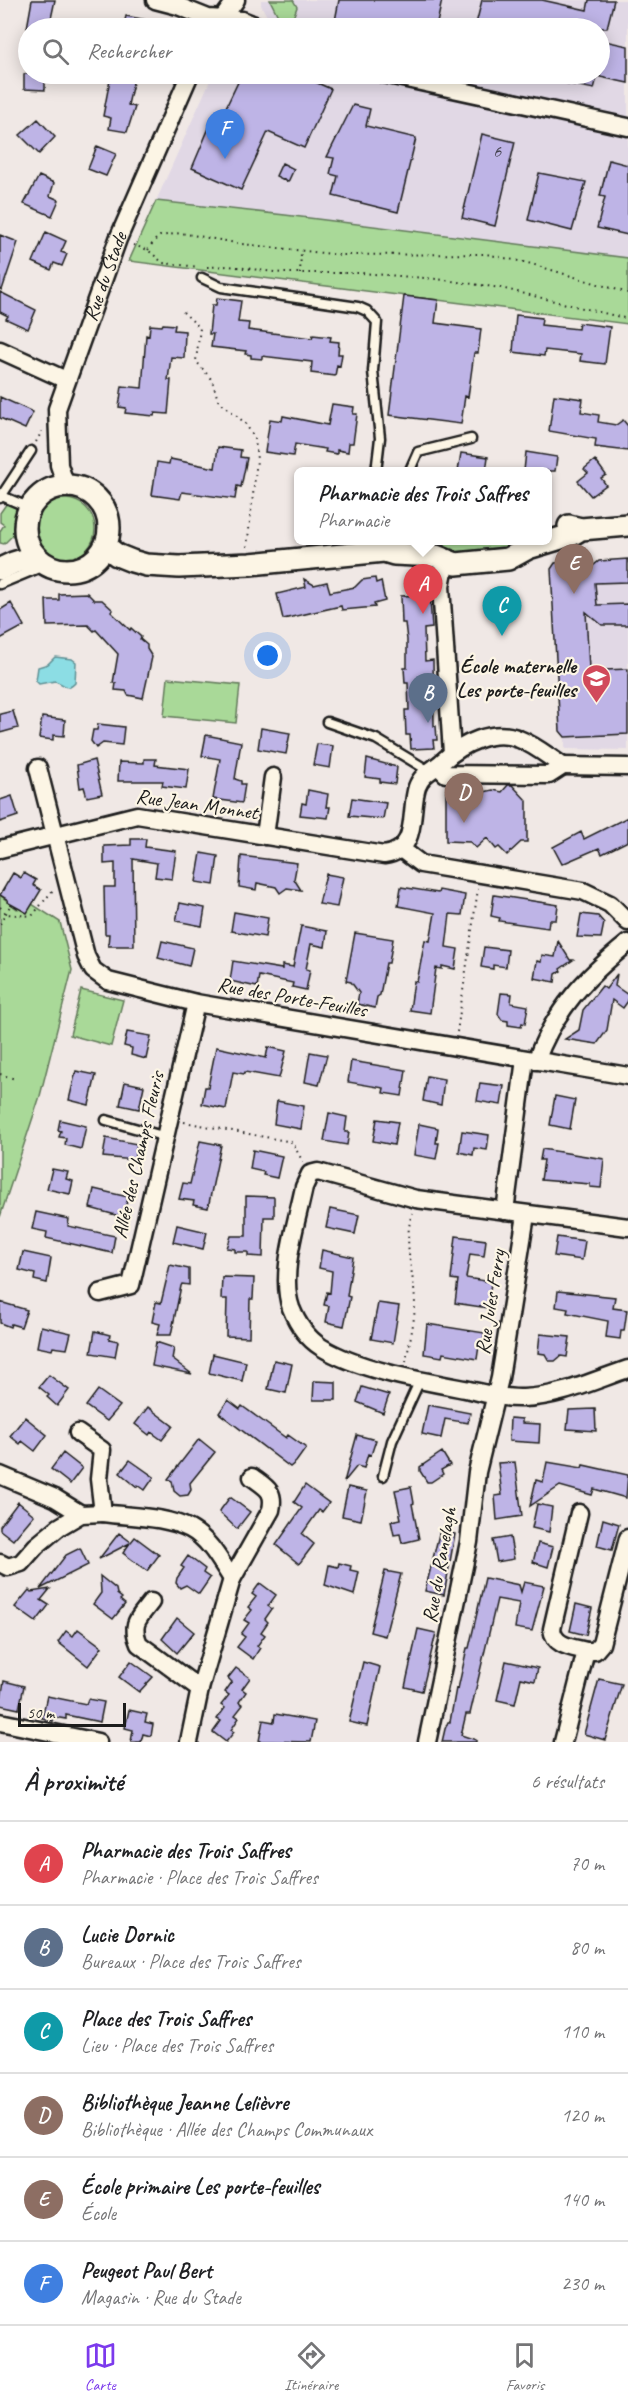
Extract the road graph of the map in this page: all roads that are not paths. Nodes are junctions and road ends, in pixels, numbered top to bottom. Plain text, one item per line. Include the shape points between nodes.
1 (155, 0) edge
2 (236, 0) edge
3 (208, 18) edge
4 (223, 18) edge
5 (186, 84) edge
6 (430, 84) edge
7 (628, 127) edge
8 (201, 278) dead end
9 (0, 350) edge
10 (66, 380) junction
11 (471, 440) dead end
12 (31, 451) dead end
13 (376, 467) edge
14 (412, 467) edge
15 (66, 486) junction
16 (1, 497) edge
17 (30, 508) junction
18 (628, 525) edge
19 (552, 526) edge
20 (581, 529) junction
21 (552, 539) edge
22 (391, 545) edge
23 (526, 545) edge
24 (105, 546) junction
25 (375, 548) edge
26 (441, 553) edge
27 (41, 561) junction
28 (0, 569) edge
29 (0, 584) edge
30 (327, 722) dead end
31 (452, 753) junction
32 (563, 766) junction
33 (628, 767) edge
34 (38, 768) dead end
35 (433, 768) junction
36 (273, 777) dead end
37 (53, 835) junction
38 (265, 836) junction
39 (0, 849) edge
40 (401, 849) junction
41 (628, 922) edge
42 (628, 943) edge
43 (196, 1003) junction
44 (531, 1060) junction
45 (628, 1076) edge
46 (106, 1120) dead end
47 (166, 1137) junction
48 (505, 1211) junction
49 (526, 1215) junction
50 (628, 1227) edge
51 (100, 1293) dead end
52 (628, 1369) edge
53 (420, 1380) junction
54 (497, 1396) junction
55 (78, 1433) dead end
56 (0, 1475) edge
57 (383, 1476) dead end
58 (252, 1477) dead end
59 (103, 1513) junction
60 (81, 1514) junction
61 (579, 1514) dead end
62 (628, 1538) edge
63 (0, 1563) edge
64 (232, 1580) junction
65 (151, 1602) dead end
66 (585, 1651) junction
67 (200, 1689) junction
68 (0, 1722) edge
69 (98, 1742) edge
70 (189, 1742) edge
71 (427, 1742) edge
72 (563, 1742) edge

1 - 3 street
2 - 4 street
5 - 10 street, Rue du Stade via 118,239
6 - 7 street
8 - 13 lane via 221,287 358,308 372,315 377,322 373,371 380,438
9 - 10 street
10 - 15 street, Rue du Stade via 57,409 58,465
11 - 14 lane via 418,452
12 - 16 lane
15 - 17 street via 45,492
15 - 24 street via 80,488 102,505 107,518
16 - 17 lane
17 - 27 street via 25,533
18 - 20 street
19 - 20 street
20 - 21 street
22 - 25 street
23 - 26 street via 507,559 456,564
24 - 25 street via 117,555 146,565 179,567 250,564
24 - 27 street via 97,557 73,570
25 - 26 street via 394,554
26 - 31 street
27 - 28 street via 13,562
27 - 29 lane
30 - 35 lane
31 - 32 street via 484,738 511,736
31 - 35 street
32 - 33 street
32 - 35 street via 549,775 446,774
34 - 37 street
35 - 40 street via 417,787 409,839
36 - 38 street, Rue Jean Monnet
37 - 38 street, Rue Jean Monnet via 137,815
37 - 39 street, Rue Jean Monnet
37 - 43 street, Rue des Porte-Feuilles via 93,970 114,984
38 - 40 street, Rue Jean Monnet via 384,855
40 - 41 street via 421,864 583,891 610,904
42 - 44 street via 576,990
43 - 44 street, Rue des Porte-Feuilles
43 - 47 street, Allée des Champs Fleuris
44 - 45 street, Rue des Porte-Feuilles
44 - 48 street
46 - 47 lane
47 - 51 street, Allée des Champs Fleuris via 131,1285
48 - 49 street
48 - 53 street via 416,1199 329,1174 310,1174 287,1274 291,1307 300,1325 319,1346 336,1355
49 - 50 street
49 - 54 street, Rue Jules Ferry
52 - 54 street via 526,1398
53 - 54 street
53 - 57 lane via 392,1441
54 - 71 street, Rue du Ranelagh via 477,1472 469,1542
55 - 59 street via 102,1450 99,1479
56 - 60 street via 55,1498
58 - 64 street via 269,1489 273,1499 271,1510
59 - 60 street
59 - 64 street via 171,1522 192,1530 216,1554
60 - 63 street via 47,1536 21,1563 8,1567
61 - 66 street via 552,1629 558,1643
62 - 66 street via 602,1644 595,1651
64 - 67 street
65 - 67 street via 135,1624 139,1644
66 - 72 street
67 - 70 street
68 - 69 street

